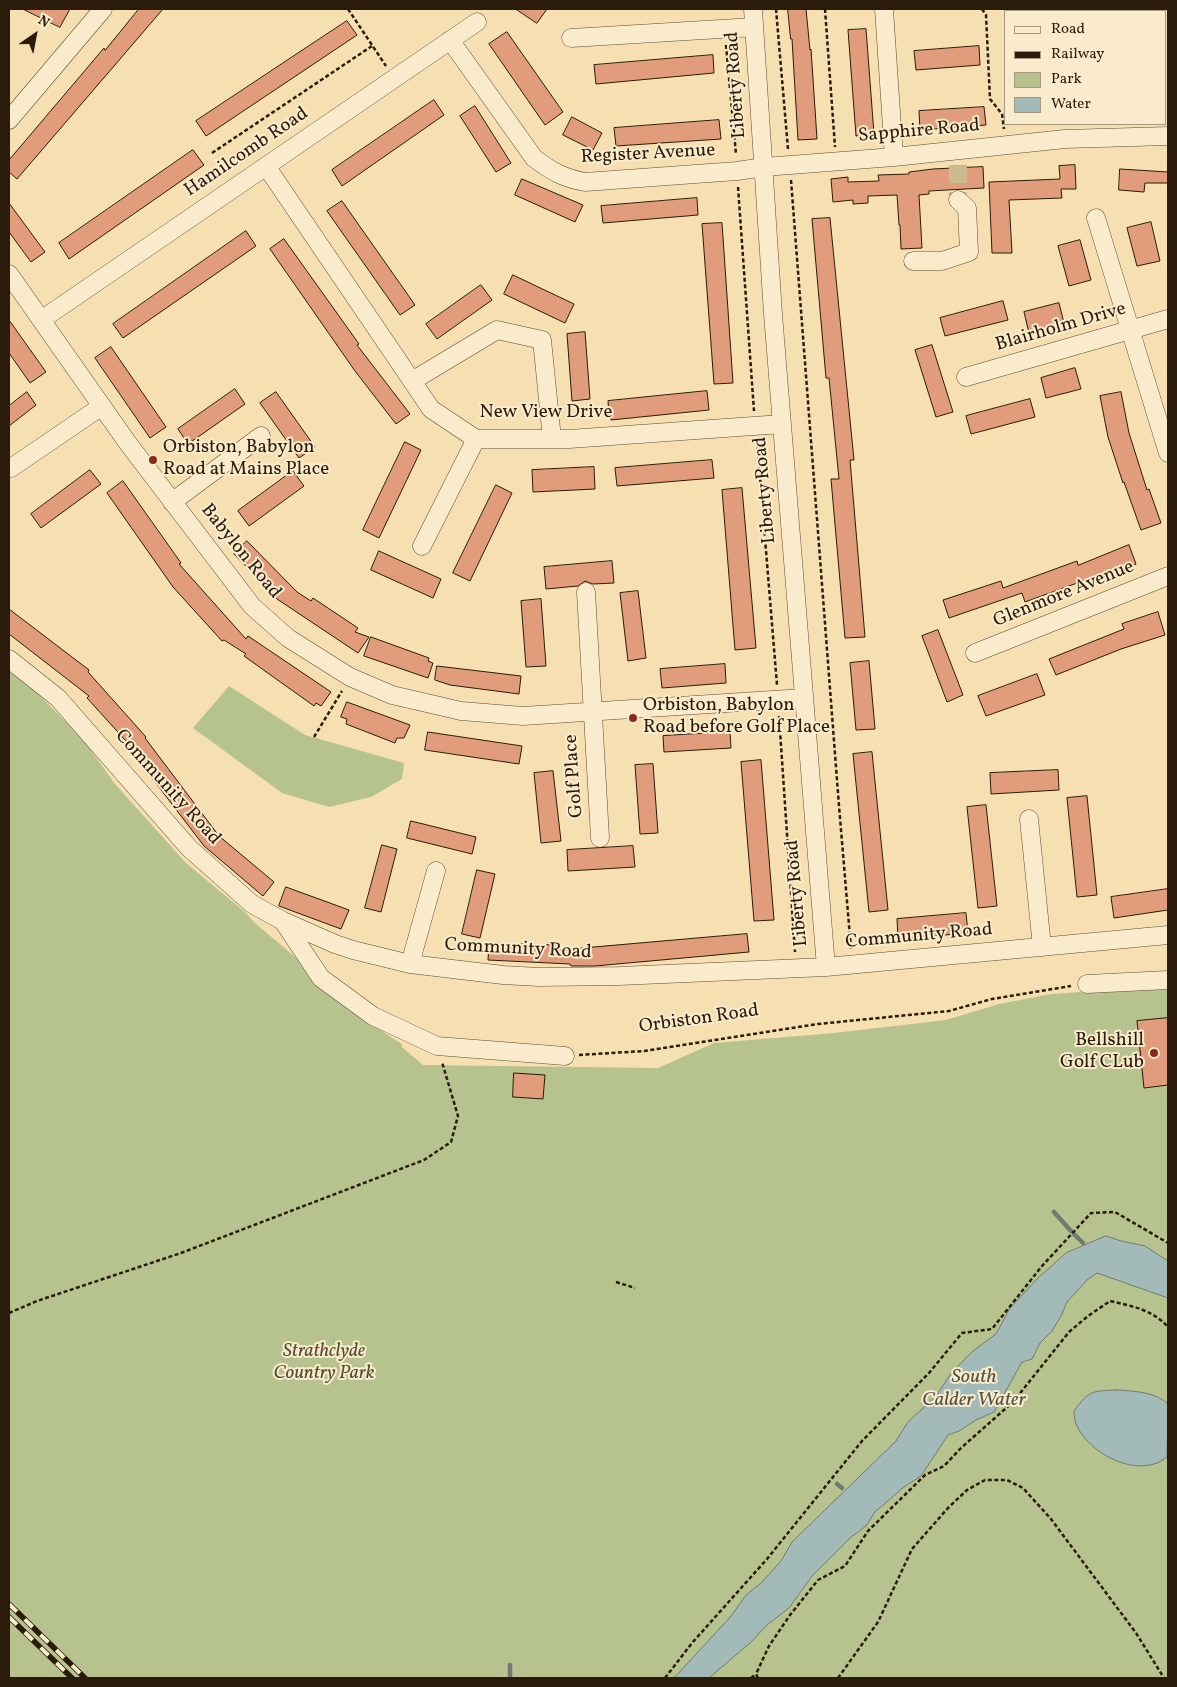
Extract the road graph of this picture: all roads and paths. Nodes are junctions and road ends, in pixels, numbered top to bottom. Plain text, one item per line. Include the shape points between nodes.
1 (103, 9) edge
2 (348, 9) edge
3 (753, 9) edge
4 (776, 9) edge
5 (825, 9) edge
6 (884, 9) edge
7 (982, 9) edge
8 (477, 22) dead end
9 (754, 27) junction
10 (724, 28) junction
11 (571, 38) dead end
12 (450, 40) junction
13 (372, 46) junction
14 (394, 78) junction
15 (9, 120) edge
16 (1064, 132) edge
17 (1168, 136) edge
18 (1005, 145) junction
19 (212, 153) dead end
20 (894, 157) junction
21 (836, 161) junction
22 (790, 165) junction
23 (266, 166) junction
24 (764, 167) junction
25 (737, 172) junction
26 (958, 200) tunnel mouth
27 (1096, 218) dead end
28 (913, 261) dead end
29 (9, 274) edge
30 (1168, 319) edge
31 (41, 320) junction
32 (1131, 331) junction
33 (966, 377) dead end
34 (412, 381) junction
35 (102, 406) junction
36 (782, 424) junction
37 (755, 426) junction
38 (261, 436) dead end
39 (476, 439) junction
40 (552, 439) junction
41 (1168, 453) edge
42 (11, 468) dead end
43 (172, 502) junction
44 (422, 546) dead end
45 (1168, 576) edge
46 (586, 592) dead end
47 (974, 653) dead end
48 (9, 659) edge
49 (346, 684) dead end
50 (804, 698) junction
51 (778, 700) junction
52 (592, 712) junction
53 (314, 737) dead end
54 (1029, 820) dead end
55 (600, 838) dead end
56 (436, 871) dead end
57 (283, 921) junction
58 (1168, 935) edge
59 (1042, 947) junction
60 (410, 964) junction
61 (853, 965) junction
62 (826, 967) junction
63 (796, 968) junction
64 (1168, 980) edge
65 (1087, 984) joint
66 (437, 1046) junction
67 (565, 1056) joint
68 (1168, 1242) edge
69 (616, 1282) dead end
70 (635, 1288) dead end
71 (9, 1313) edge
72 (1168, 1327) edge
73 (756, 1674) junction
74 (665, 1678) edge
75 (751, 1678) edge
76 (758, 1678) edge
77 (838, 1678) edge
78 (1164, 1678) edge

1 - 15 street
2 - 13 path
3 - 9 street, Liberty Road
4 - 22 path
5 - 21 path
6 - 20 street
7 - 18 path via 986,15 990,99 1002,114
8 - 12 street, Hamilcomb Road
9 - 10 street
9 - 24 street, Liberty Road
10 - 11 street
10 - 25 path
12 - 14 street, Hamilcomb Road
12 - 25 street, Register Avenue via 534,158 568,179 597,182
13 - 14 path
13 - 19 path
14 - 23 street, Hamilcomb Road
16 - 17 street, Sapphire Road
16 - 18 street, Sapphire Road
18 - 20 street, Sapphire Road via 958,158
20 - 21 street, Sapphire Road
21 - 22 street, Sapphire Road
22 - 24 street, Sapphire Road
22 - 61 path
23 - 31 street, Hamilcomb Road
23 - 34 street, New View Drive
24 - 25 street, Register Avenue
24 - 36 street, Liberty Road
25 - 37 path
26 - 28 street via 967,208 969,252 942,261
27 - 32 street
29 - 31 street, Babylon Road
30 - 32 street, Blairholm Drive
31 - 35 street, Babylon Road
32 - 33 street, Blairholm Drive
32 - 41 street
34 - 39 street, New View Drive via 431,409
34 - 40 street via 497,330 542,340
35 - 42 street
35 - 43 street, Babylon Road
36 - 37 street, New View Drive
36 - 50 street, Liberty Road
37 - 40 street, New View Drive
37 - 51 path
38 - 43 street
39 - 40 street, New View Drive
39 - 44 street
43 - 52 street, Babylon Road via 252,606 288,638 350,677 392,695 461,711 523,716
45 - 47 street, Glenmore Avenue
46 - 52 street, Golf Place
48 - 57 street, Community Road via 58,698 189,848 252,904
49 - 53 path
50 - 51 street, Babylon Road
50 - 62 street, Liberty Road
51 - 52 street, Babylon Road
51 - 63 path
52 - 55 street, Golf Place
54 - 59 street
56 - 60 street
57 - 60 street, Community Road via 352,950
57 - 66 street via 321,978 373,1016
58 - 59 street, Community Road
59 - 61 street, Community Road
60 - 63 street, Community Road via 539,977
61 - 62 street, Community Road
62 - 63 street, Community Road
64 - 65 street
65 - 67 path, Orbiston Road via 992,999 949,1011 818,1024 644,1051
66 - 67 street
66 - 71 path via 458,1116 451,1142 424,1160 180,1253
68 - 74 path via 1115,1212 1090,1213 992,1329 962,1334 929,1373 862,1441
69 - 70 path
72 - 73 path via 1141,1308 1110,1301 1082,1321 1069,1332 1013,1402 944,1466 925,1475 868,1531 845,1566 818,1580 769,1646
73 - 75 path
73 - 76 path
77 - 78 path via 878,1622 912,1550 948,1508 985,1480 1007,1480 1024,1488 1089,1567

